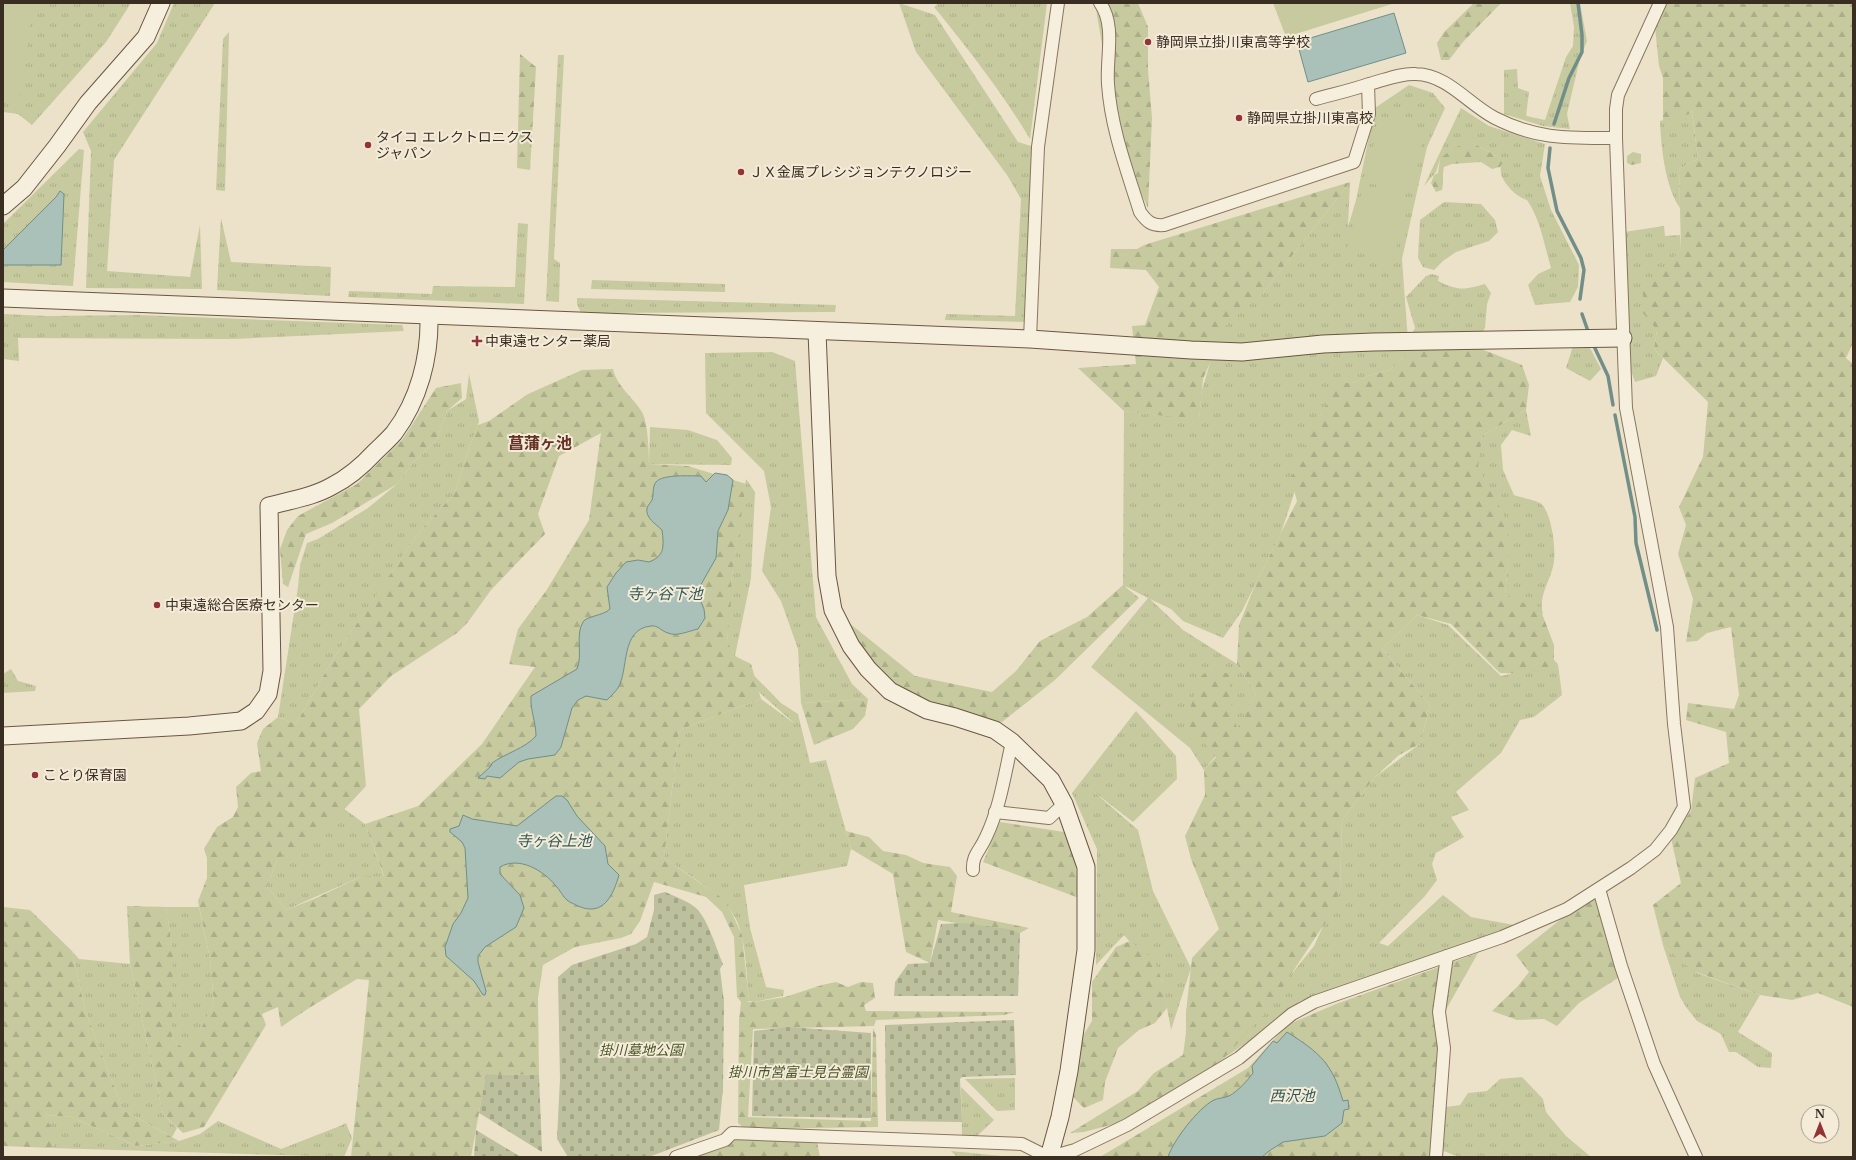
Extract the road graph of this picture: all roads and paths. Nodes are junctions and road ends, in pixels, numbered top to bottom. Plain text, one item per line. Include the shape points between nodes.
1 (161, 3) edge
2 (1058, 3) edge
3 (1100, 3) edge
4 (1660, 3) edge
5 (1368, 85) junction
6 (1316, 99) dead end
7 (1616, 138) junction
8 (3, 206) edge
9 (3, 298) edge
10 (429, 316) junction
11 (817, 332) junction
12 (1622, 338) junction
13 (1030, 339) junction
14 (3, 736) edge
15 (1012, 742) junction
16 (1064, 804) junction
17 (995, 812) junction
18 (973, 870) dead end
19 (1599, 889) junction
20 (1447, 956) junction
21 (676, 1157) edge
22 (1049, 1157) edge
23 (1436, 1157) edge
24 (1696, 1157) edge

1 - 8 street via 146,37 88,103 24,188
2 - 13 street via 1038,147
3 - 5 street via 1108,24 1108,82 1114,131 1140,212 1146,221 1154,226 1164,225 1354,162 1369,114
4 - 7 street via 1618,95
5 - 6 street
5 - 7 street via 1399,75 1431,76 1493,117 1520,130 1542,136
7 - 12 street
9 - 10 street
10 - 11 street
10 - 14 street via 423,372 403,419 393,434 365,463 333,486 269,506 272,671 268,694 256,711 241,721
11 - 13 street
11 - 15 street via 827,576 832,610 851,646 868,669 890,691 927,710 995,730
12 - 13 street via 1373,342 1242,352
12 - 19 street via 1626,408 1667,627 1674,724 1684,807 1671,830 1655,850
15 - 16 street via 1052,780
15 - 17 street
16 - 17 street via 1049,818
16 - 22 street via 1086,867 1086,950 1070,1071
17 - 18 street via 986,837 972,861
19 - 20 street via 1567,909 1502,937
19 - 24 street via 1654,1064
20 - 22 street via 1314,1002 1292,1014 1239,1058 1127,1125 1075,1150
20 - 23 street via 1439,1012 1444,1048
21 - 22 street via 726,1140 732,1133 1022,1144

